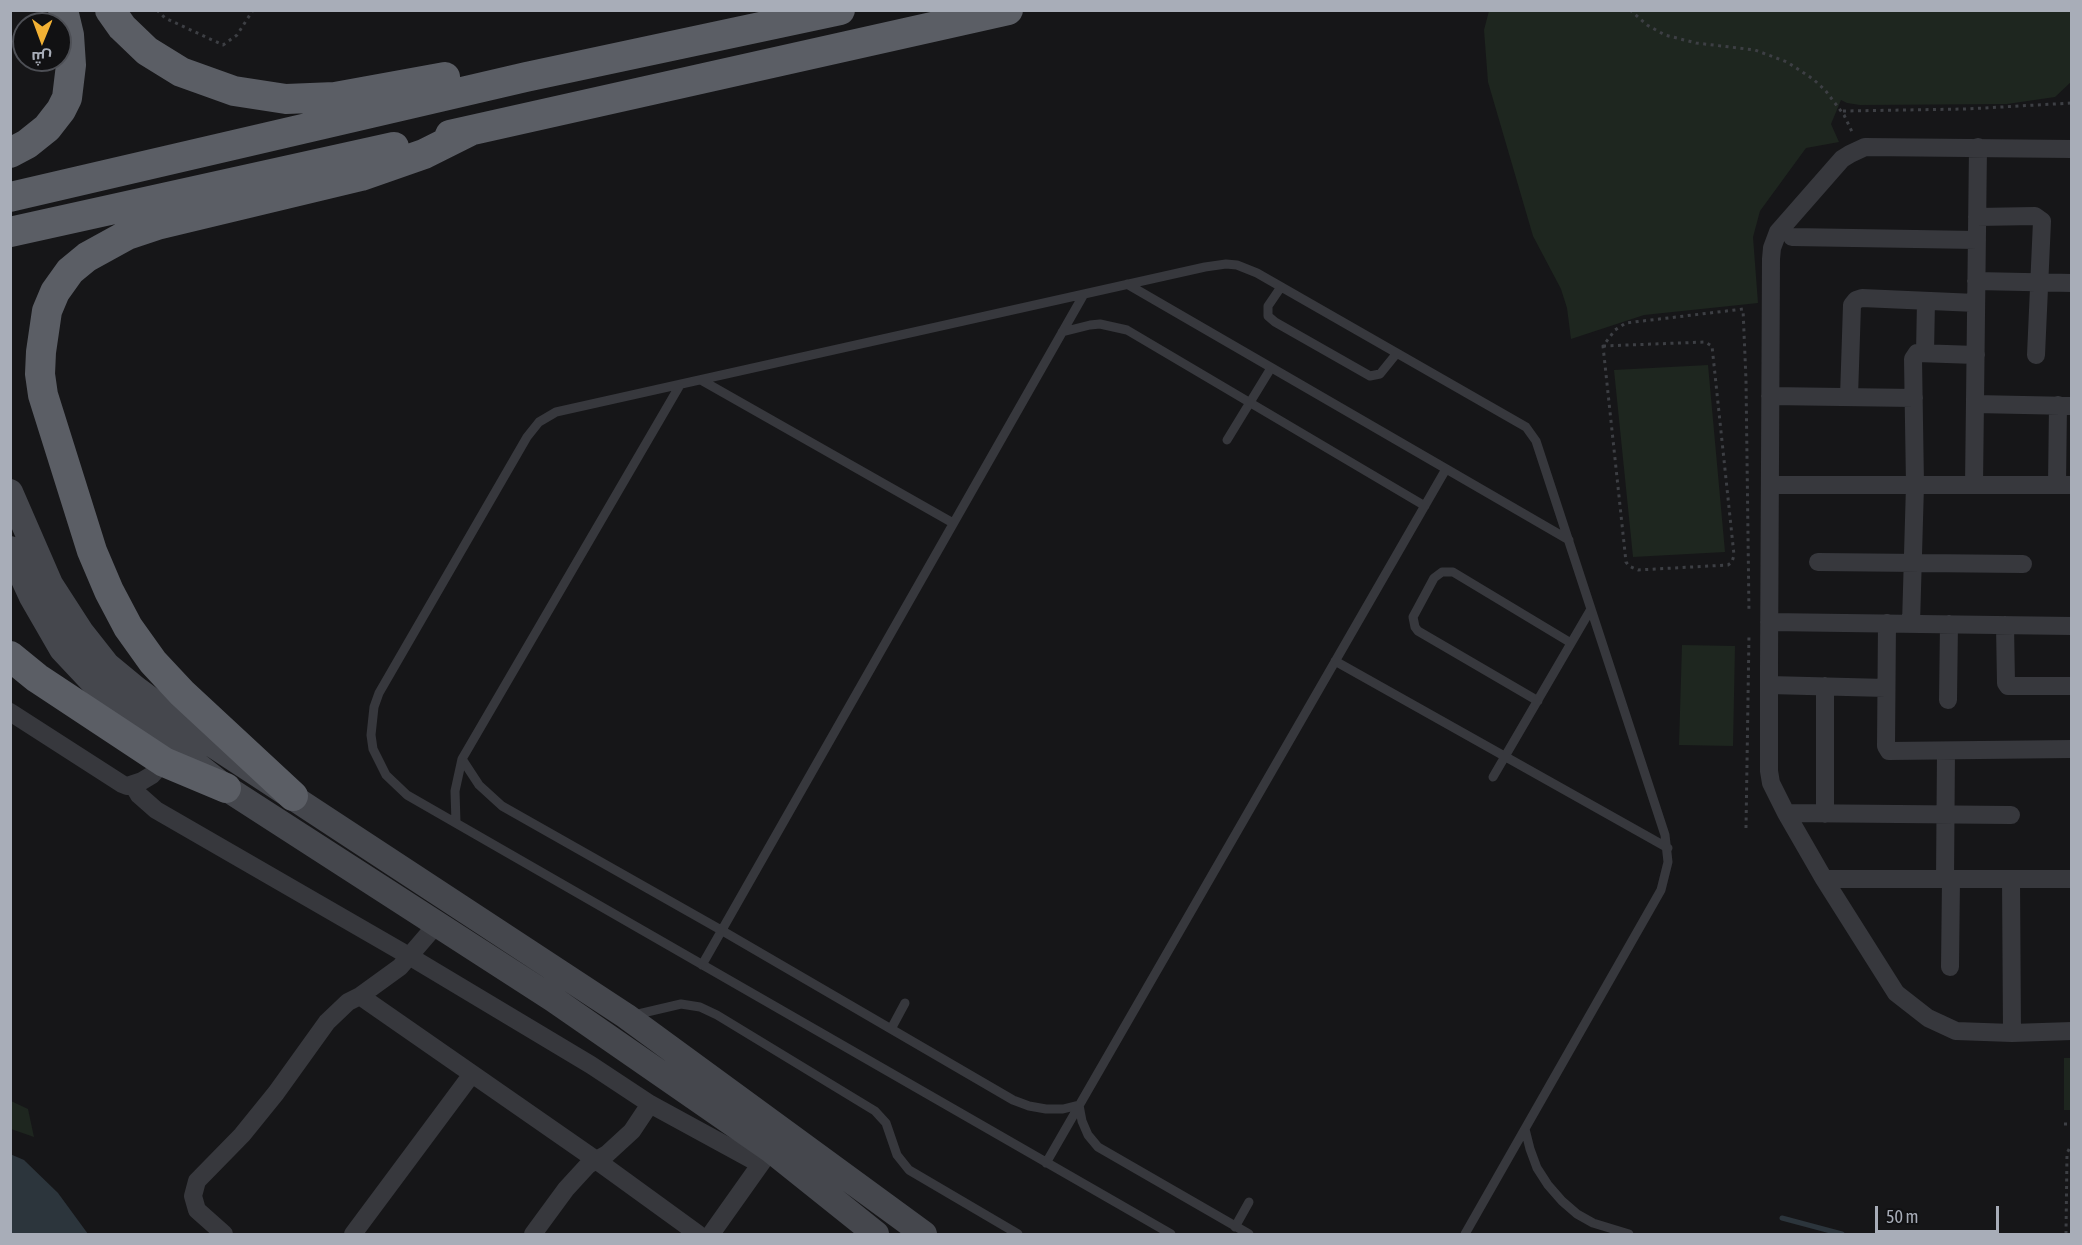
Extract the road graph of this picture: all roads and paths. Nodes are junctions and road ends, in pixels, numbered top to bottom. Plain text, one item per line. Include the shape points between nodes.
1 (63, 10) edge
2 (110, 10) edge
3 (157, 10) edge
4 (253, 10) edge
5 (840, 10) edge
6 (1008, 10) edge
7 (1630, 10) edge
8 (526, 77) junction
9 (2072, 103) edge
10 (1841, 111) junction
11 (470, 131) junction
12 (1978, 147) junction
13 (2072, 148) edge
14 (1858, 150) junction
15 (10, 153) edge
16 (10, 197) edge
17 (1977, 217) junction
18 (10, 232) edge
19 (1792, 237) dead end
20 (1977, 240) junction
21 (1976, 281) junction
22 (2039, 282) junction
23 (2072, 283) edge
24 (1126, 285) junction
25 (1281, 287) junction
26 (1084, 294) junction
27 (1926, 301) junction
28 (1976, 303) junction
29 (1062, 332) junction
30 (1603, 346) junction
31 (1397, 353) junction
32 (1925, 353) junction
33 (1976, 355) junction
34 (2036, 355) dead end
35 (1270, 368) junction
36 (701, 380) junction
37 (680, 385) junction
38 (1770, 396) junction
39 (1849, 397) junction
40 (1914, 398) junction
41 (1249, 402) junction
42 (1975, 404) junction
43 (2065, 406) edge
44 (1227, 440) dead end
45 (1446, 469) junction
46 (1770, 485) junction
47 (1915, 485) junction
48 (1974, 485) junction
49 (2064, 485) edge
50 (10, 492) edge
51 (1425, 506) junction
52 (953, 523) junction
53 (1569, 540) junction
54 (10, 549) edge
55 (1818, 562) dead end
56 (1913, 563) junction
57 (2023, 564) dead end
58 (1591, 609) junction
59 (1749, 613) dead end
60 (1769, 622) junction
61 (1887, 623) junction
62 (1911, 624) junction
63 (1949, 624) junction
64 (2005, 625) junction
65 (2072, 626) edge
66 (1749, 634) dead end
67 (1571, 643) junction
68 (10, 656) edge
69 (1335, 661) junction
70 (1769, 685) junction
71 (1825, 686) junction
72 (2072, 686) edge
73 (1886, 688) junction
74 (1948, 700) dead end
75 (1538, 701) junction
76 (10, 712) edge
77 (2072, 749) edge
78 (1946, 751) junction
79 (1505, 757) junction
80 (462, 759) junction
81 (164, 762) junction
82 (1493, 777) dead end
83 (134, 784) junction
84 (226, 788) junction
85 (293, 796) junction
86 (1786, 813) junction
87 (1825, 814) junction
88 (1946, 814) junction
89 (2012, 815) dead end
90 (456, 823) junction
91 (1746, 828) dead end
92 (1668, 848) junction
93 (1824, 879) junction
94 (1948, 879) junction
95 (2011, 879) junction
96 (2072, 879) edge
97 (436, 925) junction
98 (721, 930) junction
99 (409, 956) junction
100 (702, 965) junction
101 (1950, 967) dead end
102 (360, 996) junction
103 (905, 1003) dead end
104 (626, 1016) junction
105 (891, 1029) junction
106 (2072, 1031) edge
107 (2012, 1033) junction
108 (472, 1074) junction
109 (650, 1104) junction
110 (1080, 1105) junction
111 (2064, 1124) dead end
112 (2072, 1124) edge
113 (1525, 1129) junction
114 (2072, 1144) edge
115 (766, 1157) junction
116 (596, 1160) junction
117 (1046, 1163) junction
118 (1249, 1202) dead end
119 (1235, 1227) junction
120 (224, 1234) edge
121 (353, 1234) edge
122 (533, 1234) edge
123 (698, 1234) edge
124 (711, 1234) edge
125 (876, 1234) edge
126 (924, 1234) edge
127 (1018, 1234) edge
128 (1171, 1234) edge
129 (1249, 1234) edge
130 (1464, 1234) edge
131 (1629, 1234) edge
132 (2066, 1234) edge

1 - 15 highway via 71,65 67,98 47,128
2 - 8 highway via 147,51 181,72 234,91 286,99 335,97 457,75 499,72
3 - 4 path via 165,18 223,45 237,35
5 - 8 highway
6 - 11 highway
7 - 10 path via 1665,35 1755,50 1787,62 1813,79
8 - 16 highway
9 - 10 path
10 - 14 path
11 - 18 highway
11 - 85 highway via 424,154 361,176 127,235 70,271 47,311 41,352 43,395 92,551 109,591 153,662
12 - 13 street
12 - 14 street via 1874,146
12 - 17 street
14 - 38 street via 1842,159 1775,238 1771,259
17 - 20 street
17 - 22 street via 2040,218
19 - 20 street
20 - 21 street
21 - 22 street
21 - 28 street
22 - 23 street
22 - 34 street
24 - 25 lane via 1226,264 1247,268
24 - 26 lane
24 - 35 lane
25 - 31 lane
25 - 31 lane via 1268,306 1275,322 1370,375 1380,374
26 - 29 lane
26 - 36 lane
27 - 28 street
27 - 32 street
27 - 39 street via 1862,298 1854,302
28 - 33 street
29 - 41 lane via 1090,325 1127,330
29 - 52 lane
30 - 30 path via 1626,562 1638,570 1728,565 1734,555 1712,346 1705,342
30 - 59 path via 1626,323 1743,309
31 - 53 lane via 1526,427 1536,441
32 - 33 street
32 - 40 street via 1915,353 1913,359
33 - 42 street
35 - 41 lane
35 - 45 lane
36 - 37 lane
36 - 52 lane
37 - 80 lane
37 - 90 lane via 556,412 539,422 379,693 371,721 378,763 396,786
38 - 39 street
38 - 46 street
39 - 40 street
40 - 47 street
41 - 44 lane
41 - 51 lane
42 - 43 street
42 - 48 street
43 - 49 street
45 - 51 lane
45 - 53 lane
46 - 47 street
46 - 60 street
47 - 48 street
47 - 56 street
48 - 49 street
50 - 85 main road via 50,584 107,665 201,737
51 - 69 lane
52 - 98 lane
53 - 58 lane
54 - 84 main road via 62,649 110,697
55 - 56 street
56 - 57 street
56 - 62 street
58 - 67 lane
58 - 92 lane
60 - 61 street
60 - 70 street
61 - 62 street
61 - 73 street
62 - 63 street
63 - 64 street
63 - 74 street
64 - 65 street
64 - 72 street via 2007,686
66 - 91 path
67 - 75 lane
67 - 75 lane via 1453,572 1442,572 1434,578 1413,617 1418,631
68 - 81 highway
69 - 79 lane
69 - 110 lane
70 - 71 street
70 - 86 street via 1770,777
71 - 73 street
71 - 87 street
73 - 78 street via 1889,751
75 - 79 lane
76 - 83 street via 113,780 127,786
77 - 78 street
78 - 88 street
79 - 82 lane
79 - 92 lane
80 - 90 lane via 455,791
80 - 98 lane via 479,785 502,806
81 - 83 street via 152,775
81 - 84 highway
83 - 99 street via 139,795 156,810
84 - 97 main road
85 - 104 main road
86 - 87 street
86 - 93 street
87 - 88 street
88 - 89 street
88 - 94 street
90 - 100 lane
92 - 113 lane via 1661,890
93 - 94 street
93 - 107 street via 1896,993 1906,1002 1956,1031
94 - 95 street
94 - 101 street
95 - 96 street
95 - 107 street
97 - 99 street
97 - 115 main road via 553,999
98 - 100 lane
98 - 105 lane
99 - 102 street
99 - 109 street
100 - 117 lane
102 - 108 street
102 - 120 street via 327,1022 242,1136 197,1180 193,1196 197,1210
103 - 105 lane
104 - 126 main road
104 - 127 lane via 681,1004 717,1015 875,1111 886,1123 897,1155 909,1170
105 - 110 lane via 1013,1100 1046,1109
106 - 107 street
108 - 116 street
108 - 121 street
109 - 115 street
109 - 116 street via 632,1131
110 - 117 lane
110 - 119 lane via 1082,1121 1098,1147
111 - 112 path
113 - 130 lane
113 - 131 lane via 1538,1168 1562,1200 1593,1223
114 - 132 path via 2067,1153
115 - 124 street
115 - 125 main road
116 - 122 street via 566,1189
116 - 123 street
117 - 128 lane
118 - 119 lane
119 - 129 lane

